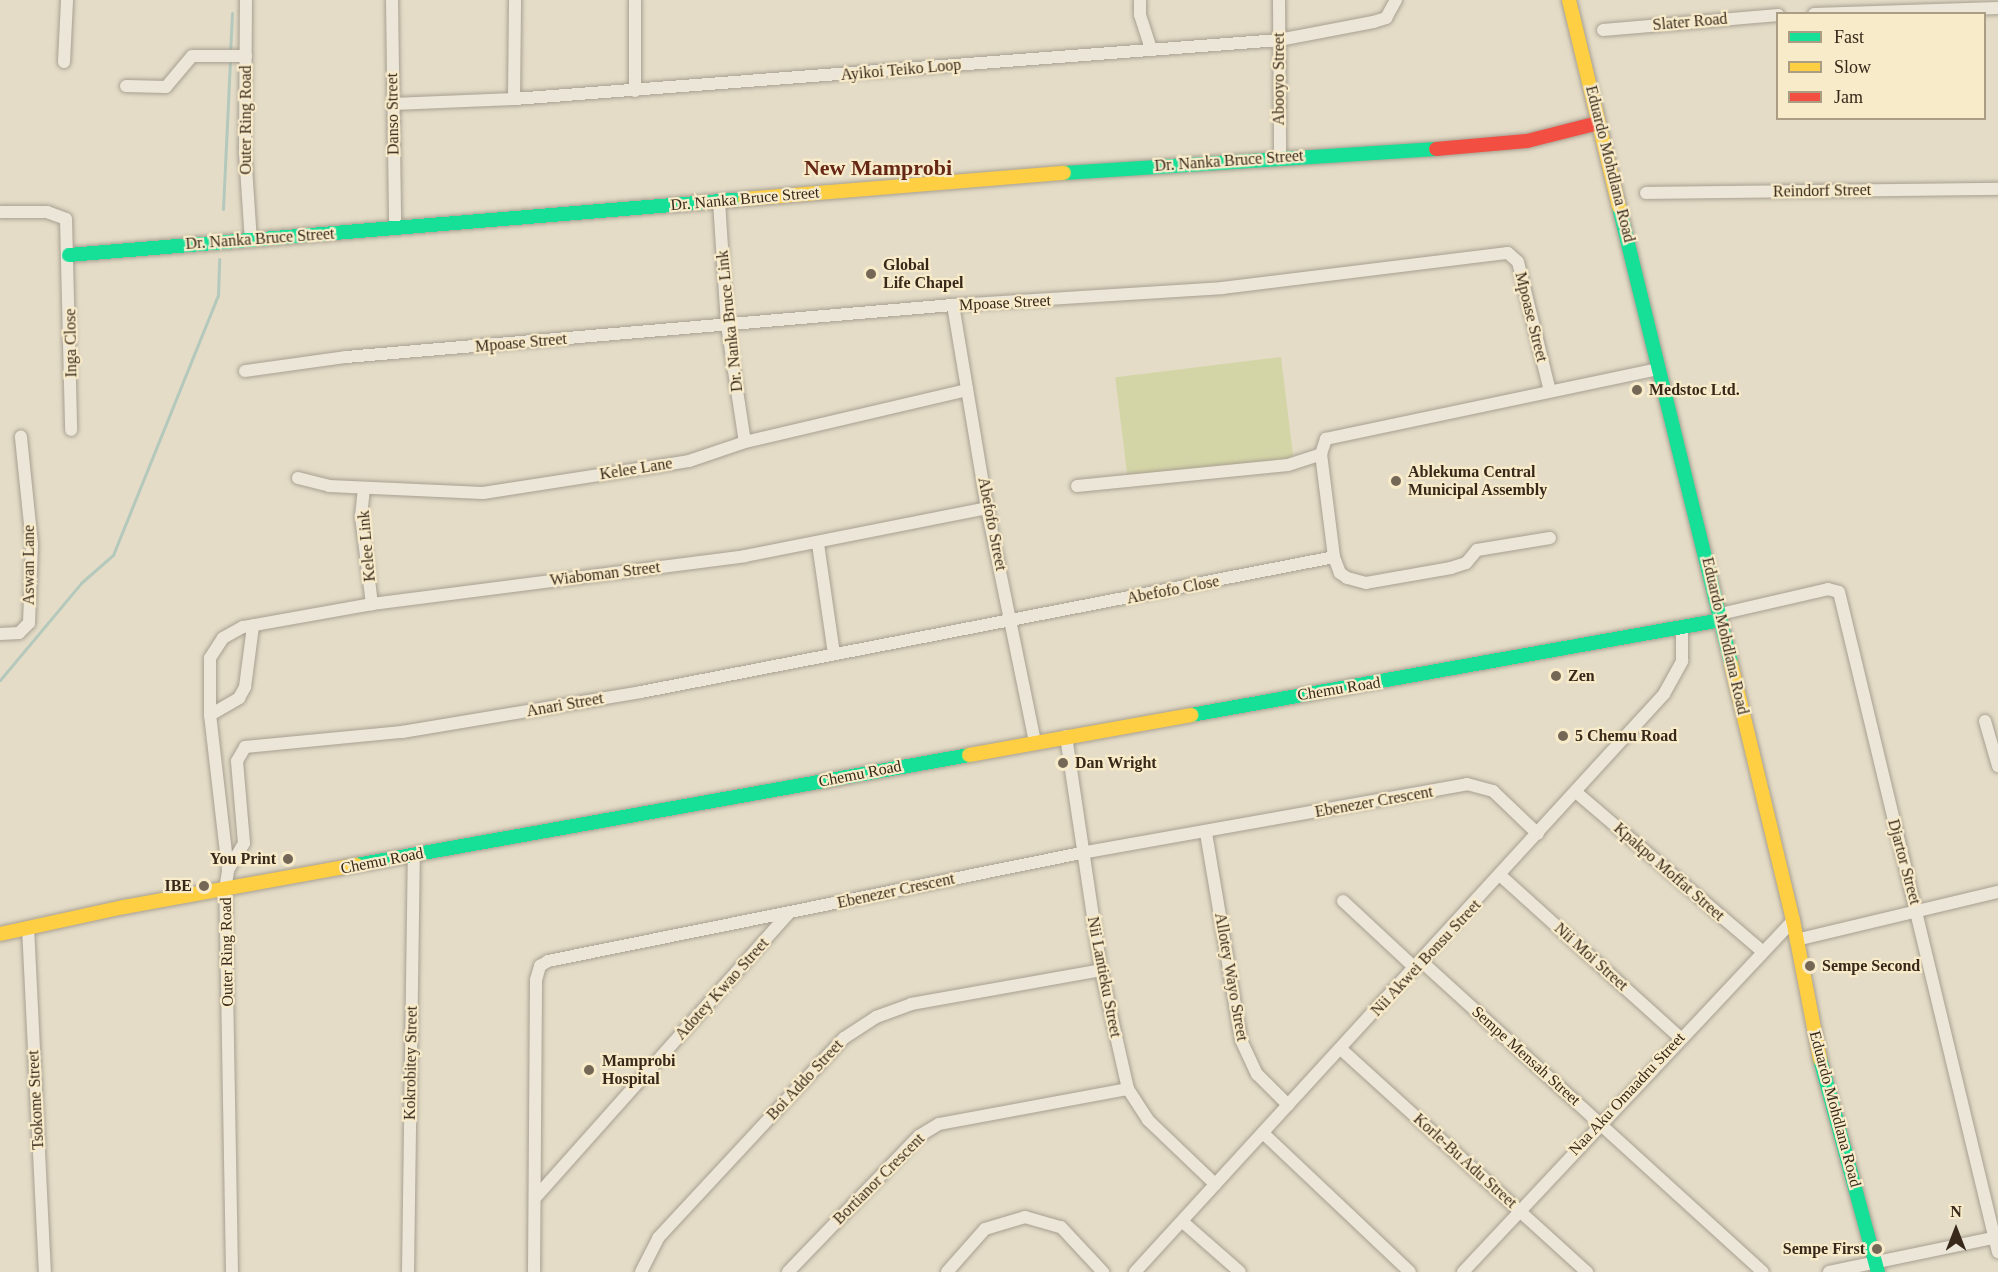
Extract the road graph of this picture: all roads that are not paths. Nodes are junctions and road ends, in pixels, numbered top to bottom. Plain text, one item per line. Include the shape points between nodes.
1 (67, 0) edge
2 (246, 0) edge
3 (392, 0) edge
4 (515, 0) edge
5 (634, 0) edge
6 (1140, 0) edge
7 (1279, 0) edge
8 (1395, 0) edge
9 (1569, 0) edge
10 (1998, 8) edge
11 (1875, 12) edge
12 (1776, 15) edge
13 (1603, 30) dead end
14 (1279, 40) junction
15 (1151, 49) junction
16 (246, 56) junction
17 (64, 62) dead end
18 (126, 86) dead end
19 (635, 91) junction
20 (514, 99) junction
21 (393, 104) junction
22 (1598, 123) junction
23 (1280, 158) junction
24 (1998, 189) edge
25 (1646, 193) dead end
26 (719, 201) junction
27 (0, 212) edge
28 (394, 228) junction
29 (251, 241) junction
30 (69, 255) junction
31 (953, 305) junction
32 (727, 326) junction
33 (1658, 369) junction
34 (245, 371) dead end
35 (967, 390) junction
36 (1550, 391) junction
37 (71, 430) dead end
38 (21, 437) dead end
39 (745, 442) junction
40 (1321, 454) junction
41 (298, 478) dead end
42 (1077, 486) dead end
43 (364, 488) junction
44 (987, 508) junction
45 (1550, 538) dead end
46 (818, 544) junction
47 (1334, 557) junction
48 (372, 604) junction
49 (1720, 617) junction
50 (1011, 622) junction
51 (252, 626) junction
52 (1682, 626) junction
53 (0, 634) edge
54 (223, 638) joint
55 (834, 654) junction
56 (210, 715) junction
57 (1985, 721) dead end
58 (1066, 736) junction
59 (1035, 741) junction
60 (1998, 766) edge
61 (1577, 793) junction
62 (1206, 833) junction
63 (1538, 834) junction
64 (1081, 853) junction
65 (414, 855) junction
66 (228, 870) junction
67 (1501, 876) junction
68 (225, 890) junction
69 (1998, 892) edge
70 (1343, 901) dead end
71 (789, 913) junction
72 (1918, 913) junction
73 (1793, 920) junction
74 (28, 927) junction
75 (0, 934) edge
76 (1796, 940) junction
77 (1762, 951) junction
78 (1418, 965) junction
79 (1101, 970) junction
80 (1680, 1038) junction
81 (1342, 1050) junction
82 (1128, 1089) junction
83 (1288, 1105) junction
84 (1600, 1123) junction
85 (1263, 1133) junction
86 (1215, 1184) junction
87 (535, 1198) junction
88 (1519, 1210) junction
89 (1184, 1223) junction
90 (1996, 1237) edge
91 (1998, 1252) edge
92 (1877, 1266) edge
93 (45, 1272) edge
94 (232, 1272) edge
95 (408, 1272) edge
96 (534, 1272) edge
97 (641, 1272) edge
98 (788, 1272) edge
99 (947, 1272) edge
100 (1103, 1272) edge
101 (1135, 1272) edge
102 (1240, 1272) edge
103 (1410, 1272) edge
104 (1463, 1272) edge
105 (1587, 1272) edge
106 (1763, 1272) edge
107 (1829, 1272) edge

1 - 17 street
2 - 16 street, Outer Ring Road
3 - 21 street, Danso Street
4 - 20 street
5 - 19 street
6 - 15 street via 1140,15
7 - 14 street, Abooyo Street
8 - 14 street, Ayikoi Teiko Loop via 1392,11 1380,20
9 - 22 street, Eduardo Mohdlana Road
10 - 11 street
12 - 13 street, Slater Road
14 - 15 street, Ayikoi Teiko Loop
14 - 23 street, Abooyo Street
15 - 19 street, Ayikoi Teiko Loop
16 - 18 street via 192,56 166,87
16 - 29 street, Outer Ring Road via 245,153
19 - 20 street, Ayikoi Teiko Loop
20 - 21 street, Ayikoi Teiko Loop
21 - 28 street, Danso Street
22 - 23 street, Dr. Nanka Bruce Street via 1492,147
22 - 33 street, Eduardo Mohdlana Road
23 - 26 street, Dr. Nanka Bruce Street
24 - 25 street, Reindorf Street
26 - 28 street, Dr. Nanka Bruce Street
26 - 32 street, Dr. Nanka Bruce Link
27 - 30 street, Inga Close via 60,214 68,228
28 - 29 street, Dr. Nanka Bruce Street
29 - 30 street, Dr. Nanka Bruce Street
30 - 37 street, Inga Close
31 - 32 street, Mpoase Street
31 - 35 street, Abefofo Street
31 - 36 street, Mpoase Street via 1211,289 1509,253 1518,262
32 - 34 street, Mpoase Street via 346,357
32 - 39 street, Dr. Nanka Bruce Link
33 - 36 street
33 - 49 street, Eduardo Mohdlana Road
35 - 39 street, Kelee Lane
35 - 44 street, Abefofo Street
36 - 40 street via 1326,440
38 - 53 street, Aswan Lane via 32,544 29,623 19,633
39 - 43 street, Kelee Lane via 689,460 483,493
40 - 42 street via 1288,465
40 - 47 street
41 - 43 street, Kelee Lane
43 - 48 street, Kelee Link via 361,516
44 - 46 street, Wiaboman Street
44 - 50 street, Abefofo Street
45 - 47 street via 1477,550 1459,566 1366,583 1340,573
46 - 48 street, Wiaboman Street
46 - 55 street
47 - 50 street, Abefofo Close
48 - 51 street, Wiaboman Street
49 - 52 street, Chemu Road
49 - 72 street, Djartor Street via 1828,589 1839,592 1899,850
49 - 73 street, Eduardo Mohdlana Road
50 - 55 street, Anari Street
50 - 59 street, Abefofo Street
51 - 54 street, Wiaboman Street
51 - 56 street via 245,687 239,698
52 - 58 street, Chemu Road via 1534,656
52 - 61 street, Nii Akwei Bonsu Street via 1682,661 1675,679
54 - 56 street, Outer Ring Road via 210,658
55 - 66 street, Anari Street via 442,726 245,747 237,761 244,843
56 - 66 street, Outer Ring Road
57 - 60 street
58 - 59 street, Chemu Road
58 - 64 street, Nii Lantieku Street
59 - 65 street, Chemu Road
61 - 63 street, Nii Akwei Bonsu Street
61 - 77 street, Kpakpo Moffat Street
62 - 63 street, Ebenezer Crescent via 1467,784 1493,791
62 - 64 street, Ebenezer Crescent
62 - 83 street, Allotey Wayo Street via 1241,1040 1257,1074
63 - 67 street, Nii Akwei Bonsu Street
64 - 71 street, Ebenezer Crescent
64 - 79 street, Nii Lantieku Street
65 - 68 street, Chemu Road
65 - 95 street, Kokrobitey Street
66 - 68 street, Outer Ring Road
67 - 78 street, Nii Akwei Bonsu Street
67 - 80 street, Nii Moi Street
68 - 74 street, Chemu Road
68 - 94 street, Outer Ring Road
69 - 72 street
70 - 78 street, Sempe Mensah Street
71 - 87 street, Adotey Kwao Street
71 - 87 street, Ebenezer Crescent via 557,957 540,966 536,980
72 - 76 street
72 - 90 street, Djartor Street
73 - 76 street, Eduardo Mohdlana Road
73 - 77 street, Naa Aku Omaadru Street
74 - 75 street, Chemu Road
74 - 93 street, Tsokome Street
76 - 92 street, Eduardo Mohdlana Road via 1823,1071
77 - 80 street, Naa Aku Omaadru Street
78 - 81 street, Nii Akwei Bonsu Street
78 - 84 street, Sempe Mensah Street
79 - 82 street, Nii Lantieku Street
79 - 97 street, Boi Addo Street via 911,1004 876,1017 844,1038 658,1238
80 - 84 street, Naa Aku Omaadru Street
81 - 83 street, Nii Akwei Bonsu Street
81 - 88 street, Korle-Bu Adu Street
82 - 86 street, Nii Lantieku Street via 1148,1120
82 - 98 street, Bortianor Crescent via 939,1124 919,1136
83 - 85 street, Nii Akwei Bonsu Street
84 - 88 street, Naa Aku Omaadru Street
84 - 106 street, Sempe Mensah Street
85 - 86 street, Nii Akwei Bonsu Street
85 - 103 street
86 - 89 street, Nii Akwei Bonsu Street
87 - 96 street, Ebenezer Crescent
88 - 104 street, Naa Aku Omaadru Street
88 - 105 street, Korle-Bu Adu Street
89 - 101 street, Nii Akwei Bonsu Street
89 - 102 street
90 - 91 street, Djartor Street
90 - 92 street
92 - 107 street
99 - 100 street via 985,1229 1025,1217 1061,1227

